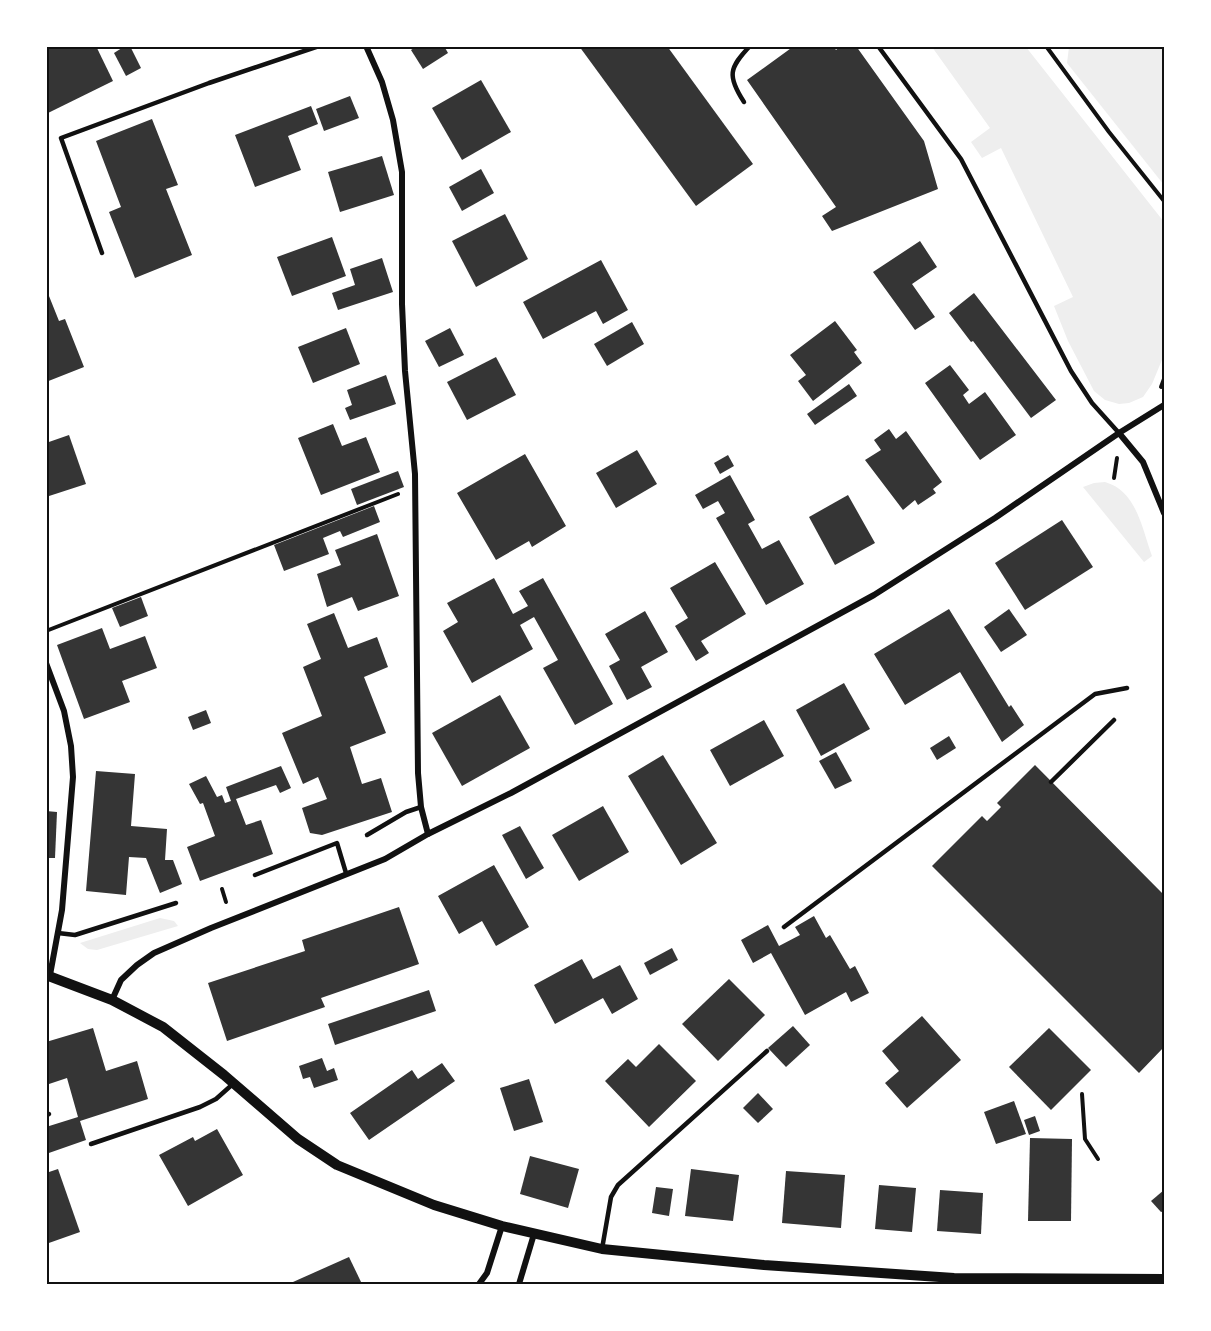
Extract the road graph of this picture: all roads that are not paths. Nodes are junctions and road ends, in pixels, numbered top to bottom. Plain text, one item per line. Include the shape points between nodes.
1 (319, 46) edge
2 (366, 46) edge
3 (750, 46) edge
4 (878, 46) edge
5 (744, 102) dead end
6 (102, 253) dead end
7 (1164, 405) edge
8 (1119, 433) junction
9 (1164, 513) edge
10 (46, 663) edge
11 (1127, 688) dead end
12 (1114, 720) dead end
13 (1052, 782) dead end
14 (421, 807) junction
15 (428, 834) junction
16 (367, 835) dead end
17 (346, 873) junction
18 (255, 875) dead end
19 (176, 903) dead end
20 (784, 927) dead end
21 (58, 933) junction
22 (48, 975) edge
23 (112, 1000) junction
24 (767, 1052) dead end
25 (234, 1083) junction
26 (92, 1144) dead end
27 (502, 1226) junction
28 (534, 1234) junction
29 (602, 1249) junction
30 (1164, 1279) edge
31 (1113, 1282) edge
32 (479, 1284) edge
33 (519, 1284) edge

1 - 6 lane via 61,138
2 - 14 street via 393,120 402,172 402,304 415,487
3 - 5 lane via 736,61 732,74
4 - 8 lane via 961,159 1071,371
7 - 8 street
8 - 9 street via 1143,462
8 - 15 street via 874,595 511,793
10 - 21 street via 64,711 73,777
11 - 20 lane via 1095,694
12 - 13 lane
14 - 15 street
14 - 16 lane
15 - 17 street via 385,858
17 - 18 lane via 337,843
17 - 23 street via 154,953 121,980
19 - 21 lane via 75,935
21 - 22 street
22 - 23 street
23 - 25 street via 163,1027
24 - 29 lane via 618,1185 611,1197
25 - 26 lane via 216,1100 200,1107
25 - 27 street via 298,1139 337,1165 434,1205
27 - 28 street
27 - 32 street via 487,1273
28 - 29 street
28 - 33 street
29 - 31 street via 954,1278
30 - 31 street

